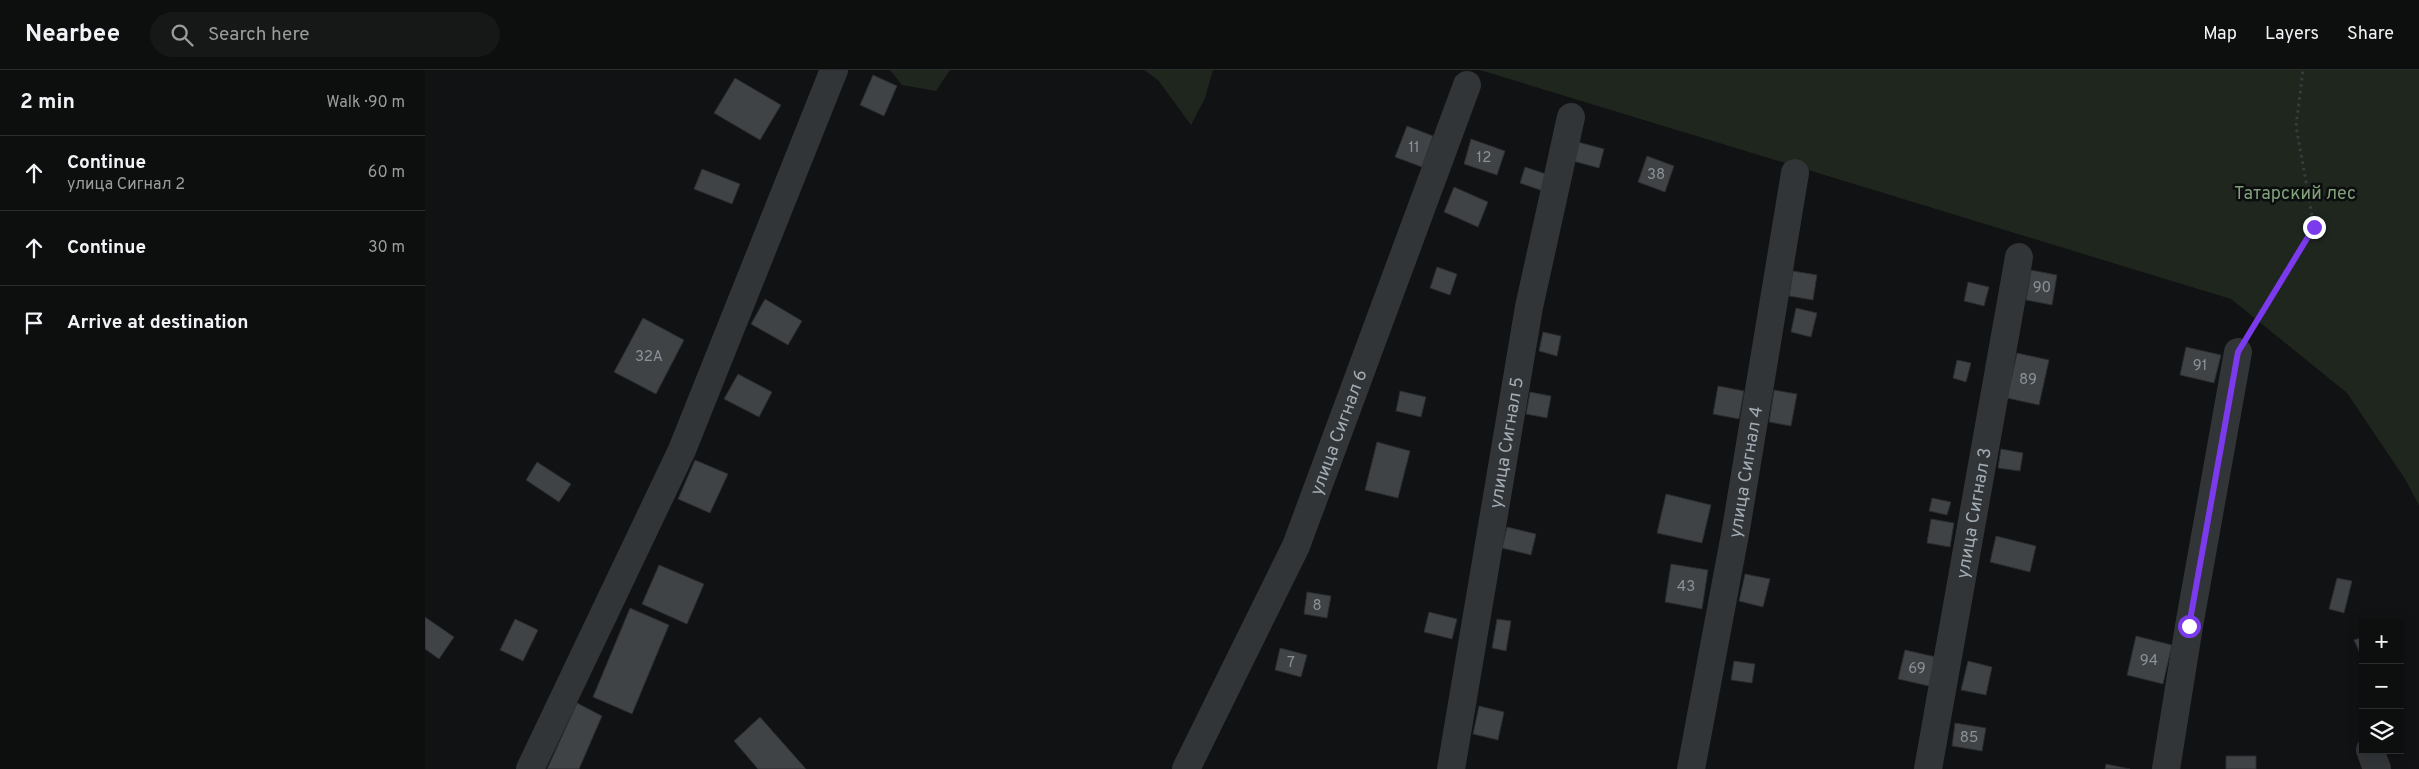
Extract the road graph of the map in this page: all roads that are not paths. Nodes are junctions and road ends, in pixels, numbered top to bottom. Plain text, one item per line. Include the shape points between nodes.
1 (834, 70) edge
2 (1467, 85) dead end
3 (1571, 117) dead end
4 (1795, 173) dead end
5 (2019, 257) dead end
6 (2238, 352) road end
7 (2371, 754) edge
8 (530, 769) edge
9 (1186, 769) edge
10 (1451, 769) edge
11 (1691, 769) edge
12 (1929, 769) edge
13 (2166, 769) edge
14 (2377, 769) edge

1 - 8 street via 682,450
2 - 9 street, улица Сигнал 6 via 1296,546
3 - 10 street, улица Сигнал 5 via 1529,307
4 - 11 street, улица Сигнал 4 via 1736,529
5 - 12 street, улица Сигнал 3
6 - 13 street
7 - 14 street

